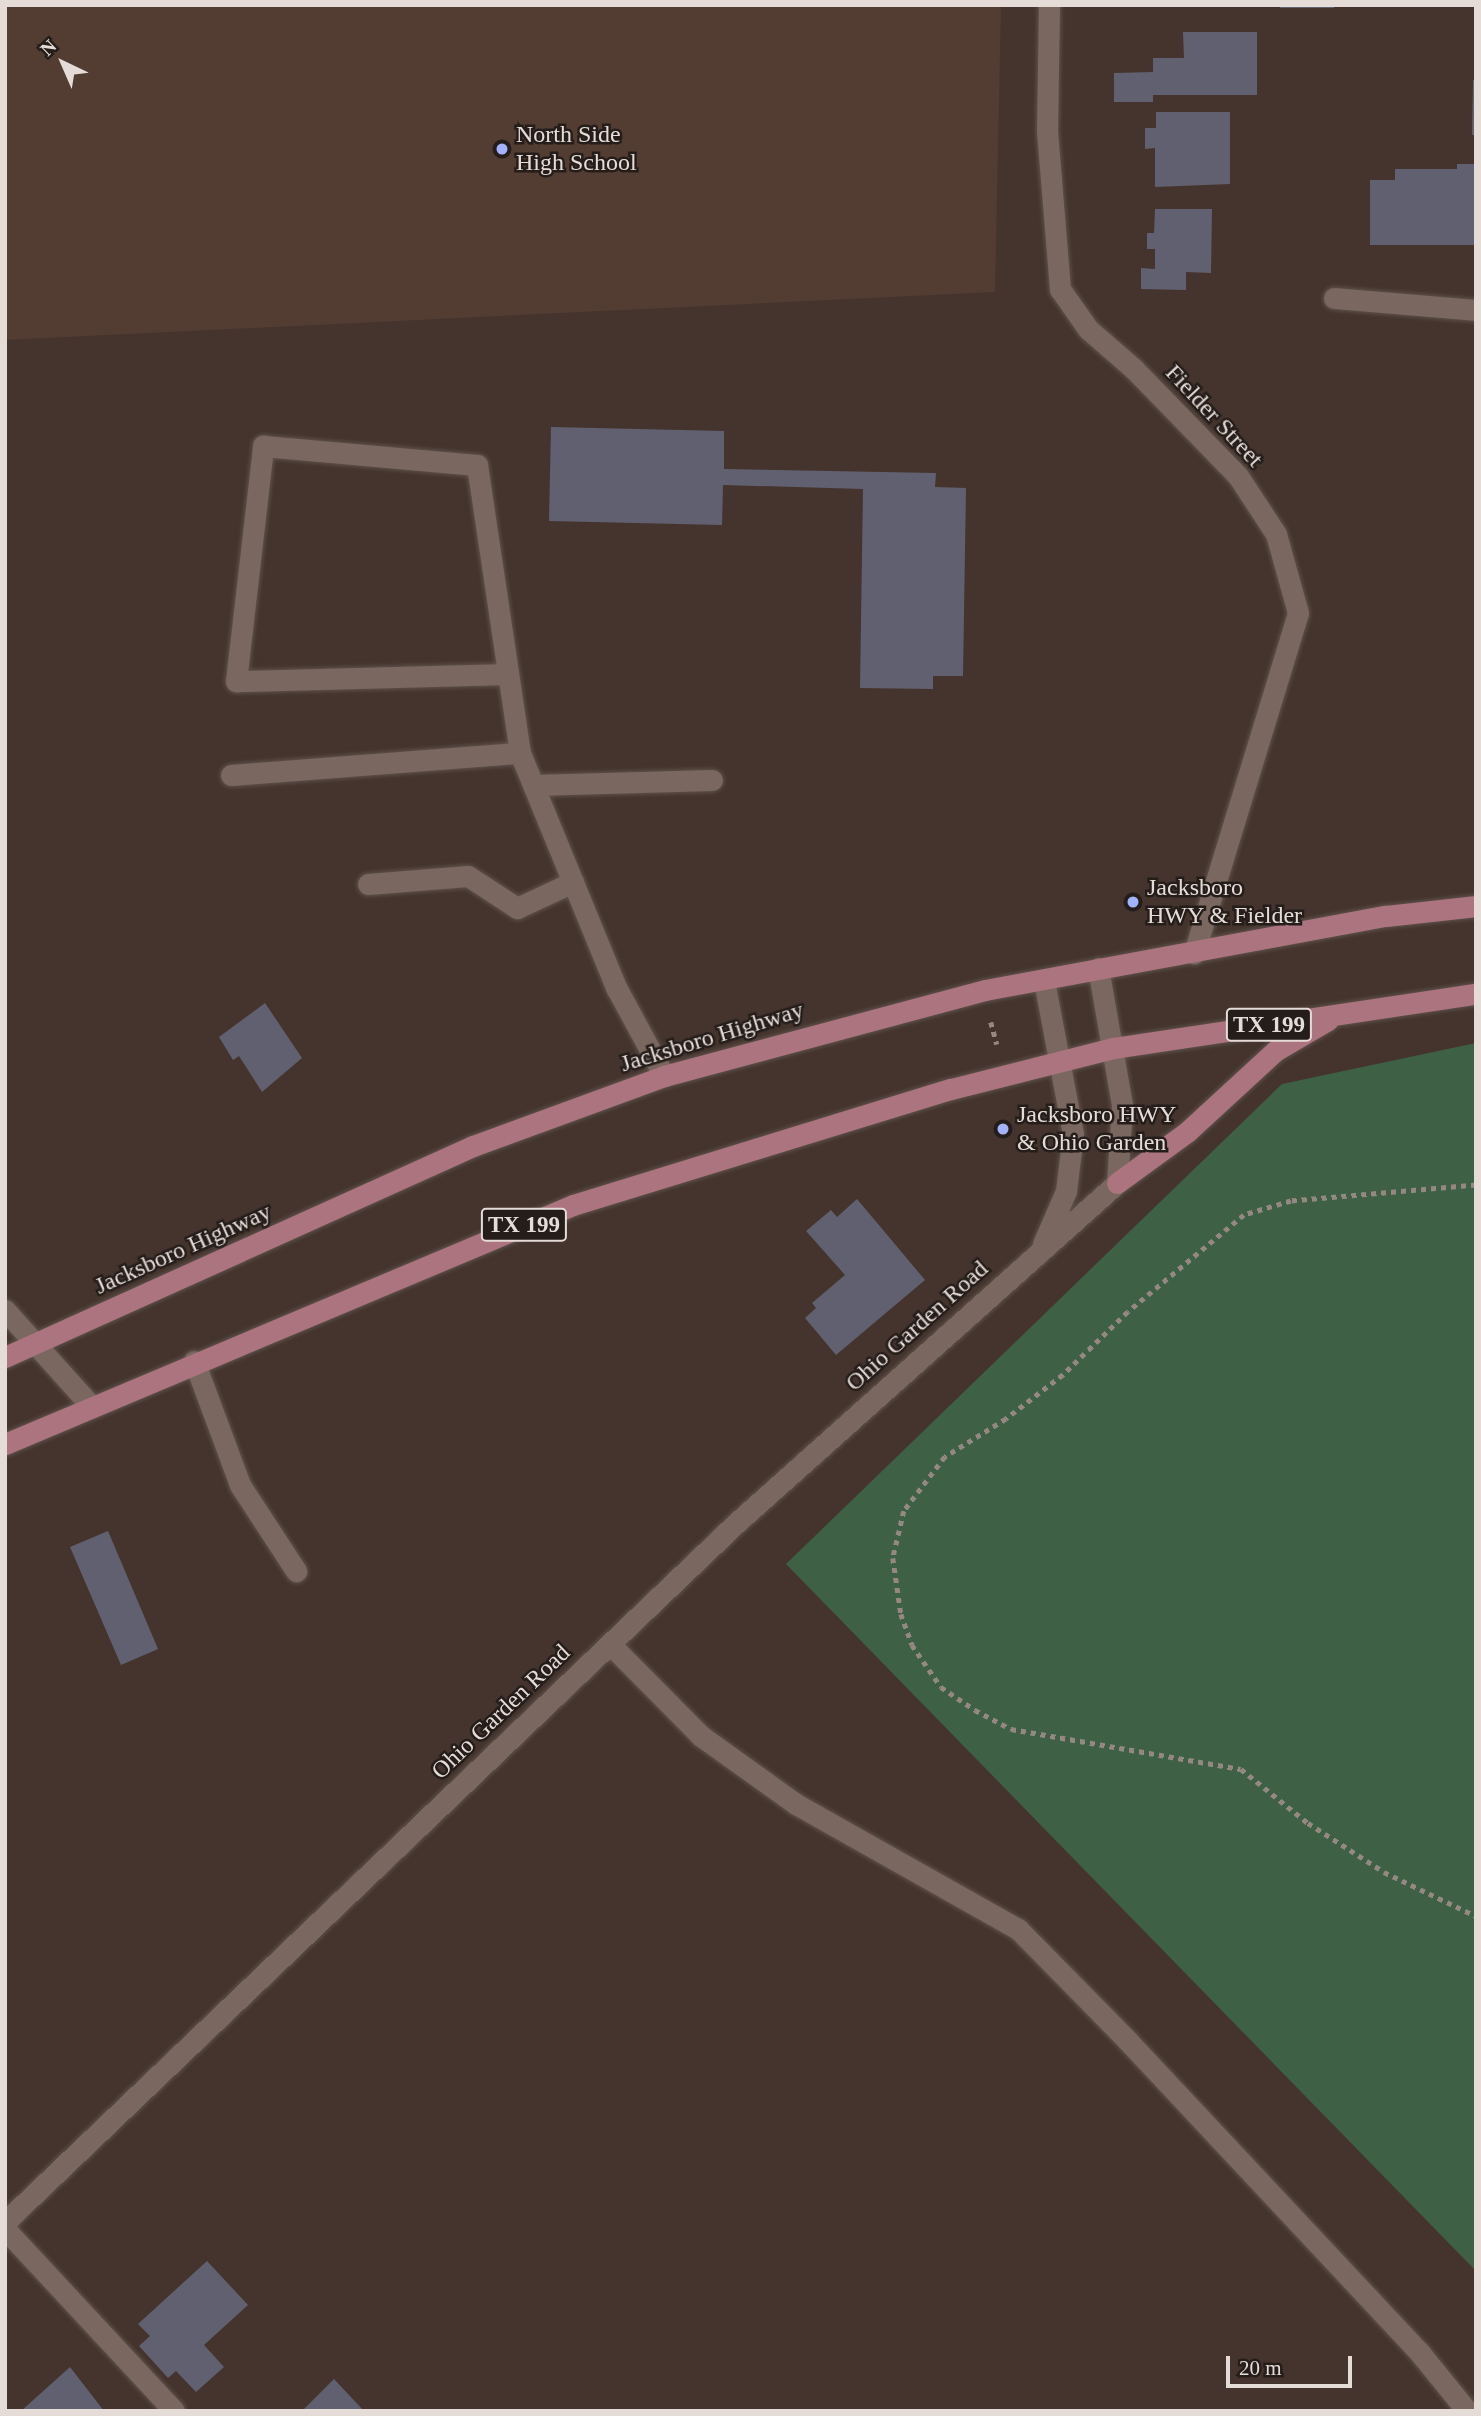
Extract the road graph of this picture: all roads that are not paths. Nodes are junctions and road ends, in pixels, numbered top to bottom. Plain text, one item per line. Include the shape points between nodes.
1 (1049, 5) edge
2 (1334, 298) dead end
3 (1476, 310) edge
4 (508, 674) junction
5 (520, 753) junction
6 (231, 775) dead end
7 (712, 780) dead end
8 (533, 785) junction
9 (573, 883) junction
10 (368, 884) dead end
11 (1476, 906) edge
12 (1194, 953) junction
13 (1098, 968) junction
14 (1044, 979) junction
15 (1476, 994) edge
16 (1338, 1014) junction
17 (1113, 1048) junction
18 (1063, 1061) junction
19 (664, 1076) junction
20 (1116, 1183) junction
21 (1041, 1249) junction
22 (5, 1310) edge
23 (36, 1344) junction
24 (5, 1357) edge
25 (194, 1361) junction
26 (92, 1406) junction
27 (5, 1444) edge
28 (296, 1572) dead end
29 (610, 1644) junction
30 (5, 2222) edge
31 (5, 2229) edge
32 (174, 2411) edge
33 (1467, 2411) edge

1 - 12 street, Fielder Street via 1047,131 1060,289 1087,329 1134,369 1238,476 1276,534 1298,613
2 - 3 street
4 - 4 street via 477,465 263,446 236,681
4 - 5 street
5 - 6 street
5 - 8 street
7 - 8 street
8 - 9 street
9 - 10 street via 517,908 468,876
9 - 19 street via 617,989
11 - 12 main road, Jacksboro Highway via 1385,916
12 - 13 main road, Jacksboro Highway
13 - 14 main road, Jacksboro Highway
13 - 17 street
14 - 18 street, Ohio Garden Road
14 - 19 main road, Jacksboro Highway via 985,990
15 - 16 main road, TX 199
16 - 17 main road, TX 199
16 - 20 main road via 1275,1051 1187,1132
17 - 18 main road, TX 199
17 - 20 street via 1122,1105
18 - 21 street, Ohio Garden Road via 1073,1135 1066,1191
18 - 25 main road, TX 199 via 951,1089 573,1205
19 - 23 main road, Jacksboro Highway via 473,1146
20 - 21 street, Ohio Garden Road
21 - 29 street, Ohio Garden Road via 734,1525
22 - 23 street
23 - 24 main road, Jacksboro Highway
23 - 26 street
25 - 26 main road, TX 199
25 - 28 street via 240,1486
26 - 27 main road, TX 199
29 - 30 street, Ohio Garden Road
29 - 33 street via 701,1736 796,1804 1018,1929 1420,2353
31 - 32 street

